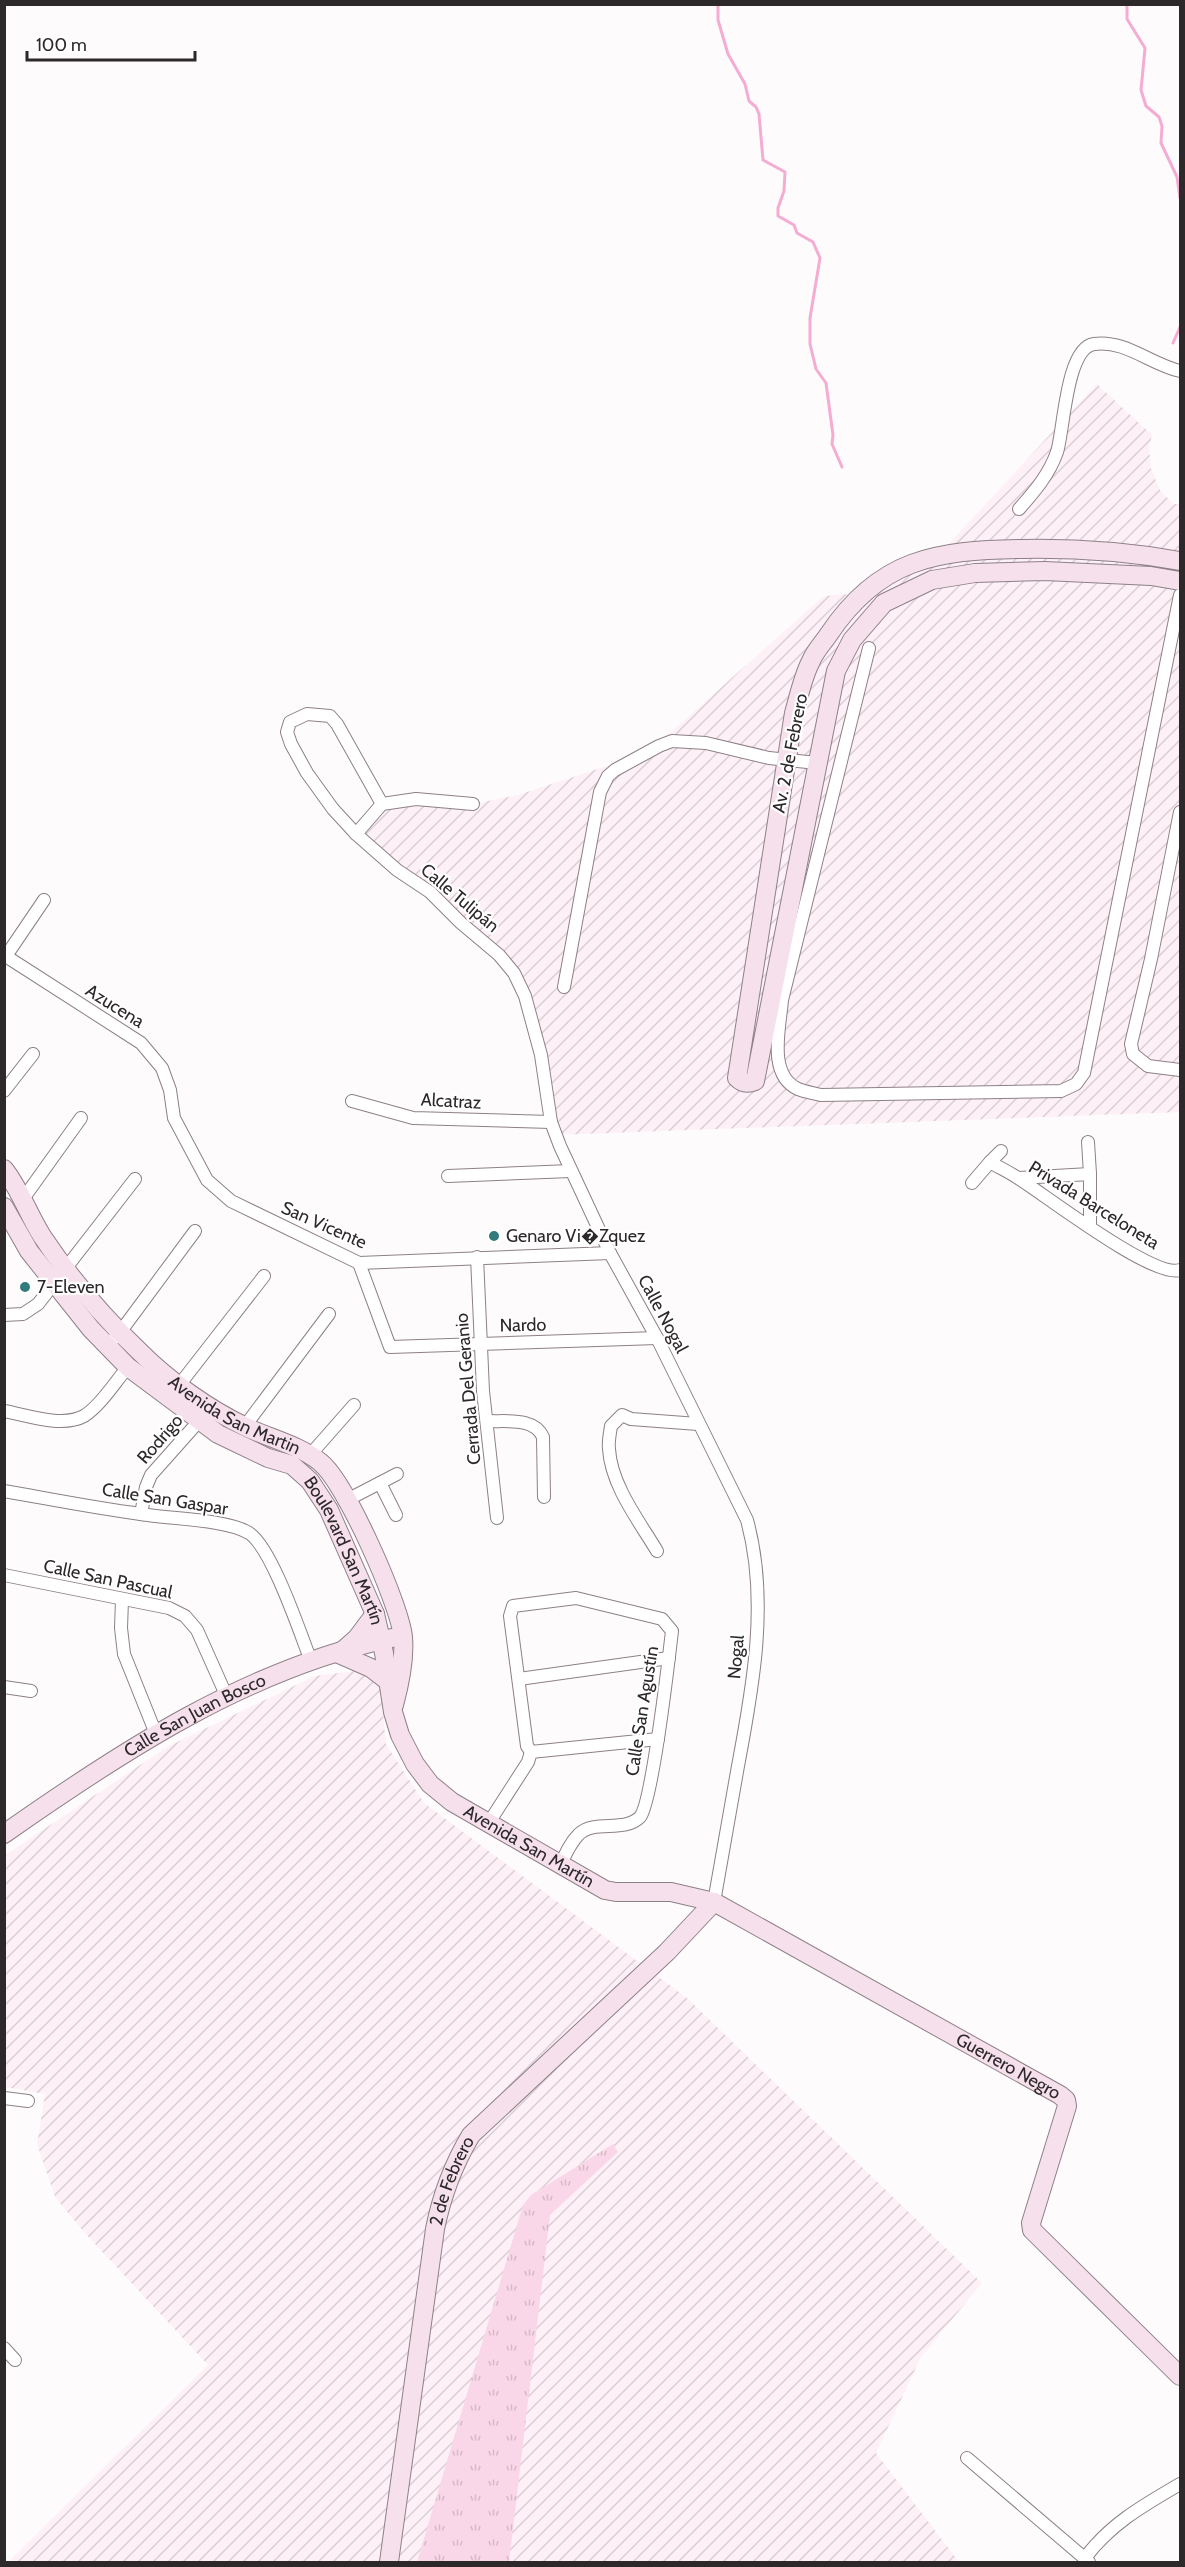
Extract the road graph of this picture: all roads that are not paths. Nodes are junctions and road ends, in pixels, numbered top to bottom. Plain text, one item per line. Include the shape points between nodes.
1 (1180, 371) edge
2 (1019, 509) dead end
3 (1180, 561) edge
4 (1180, 581) edge
5 (1180, 595) edge
6 (868, 648) dead end
7 (786, 760) junction
8 (817, 763) junction
9 (382, 804) junction
10 (473, 804) dead end
11 (1180, 812) edge
12 (356, 834) junction
13 (44, 900) dead end
14 (5, 956) edge
15 (564, 987) dead end
16 (33, 1054) dead end
17 (1180, 1070) edge
18 (4, 1092) edge
19 (352, 1101) dead end
20 (81, 1118) dead end
21 (551, 1122) junction
22 (1088, 1142) dead end
23 (1001, 1151) dead end
24 (990, 1162) junction
25 (4, 1169) edge
26 (571, 1171) junction
27 (1090, 1174) junction
28 (448, 1176) dead end
29 (1019, 1178) junction
30 (135, 1179) dead end
31 (972, 1183) dead end
32 (23, 1199) junction
33 (231, 1201) joint
34 (4, 1207) edge
35 (1090, 1227) junction
36 (195, 1231) dead end
37 (610, 1253) junction
38 (477, 1257) junction
39 (359, 1263) junction
40 (1180, 1270) edge
41 (264, 1276) dead end
42 (61, 1277) junction
43 (329, 1314) dead end
44 (4, 1315) edge
45 (120, 1331) junction
46 (657, 1338) junction
47 (481, 1344) junction
48 (106, 1346) junction
49 (128, 1367) junction
50 (180, 1384) junction
51 (354, 1405) dead end
52 (4, 1411) edge
53 (199, 1421) junction
54 (488, 1421) junction
55 (698, 1424) junction
56 (245, 1426) junction
57 (276, 1440) junction
58 (310, 1455) junction
59 (268, 1458) junction
60 (397, 1474) dead end
61 (380, 1483) junction
62 (4, 1491) edge
63 (544, 1497) dead end
64 (347, 1500) junction
65 (141, 1515) junction
66 (396, 1515) dead end
67 (497, 1518) dead end
68 (657, 1551) dead end
69 (4, 1575) edge
70 (122, 1600) junction
71 (375, 1614) junction
72 (403, 1636) junction
73 (382, 1640) junction
74 (339, 1654) junction
75 (669, 1658) junction
76 (311, 1660) junction
77 (519, 1679) junction
78 (394, 1684) junction
79 (4, 1688) edge
80 (31, 1691) dead end
81 (227, 1696) junction
82 (156, 1734) junction
83 (658, 1738) junction
84 (531, 1752) junction
85 (488, 1824) junction
86 (4, 1834) edge
87 (560, 1866) junction
88 (714, 1902) junction
89 (4, 2098) edge
90 (28, 2101) dead end
91 (4, 2348) edge
92 (15, 2360) dead end
93 (1180, 2376) edge
94 (967, 2458) dead end
95 (1180, 2484) edge
96 (1087, 2560) edge
97 (389, 2562) edge

1 - 2 street via 1106,344 1092,344 1081,352 1069,385 1057,453 1043,481
3 - 7 street, Av. 2 de Febrero via 1050,549 977,549 908,563 873,584 844,612 811,661 794,713
4 - 8 street, Av. 2 de Febrero via 1057,572 975,573 932,580 884,603 852,640 836,671
5 - 6 street via 1084,1073 1076,1084 1061,1091 822,1095 796,1089 781,1074 778,1059 782,1000
7 - 8 street
7 - 8 street, Av. 2 de Febrero via 746,1079
7 - 15 street via 683,740 659,746 608,776 600,792
9 - 10 street via 416,799
9 - 12 street
9 - 12 street, Calle Tulipán via 330,716 298,717 290,723 287,732 291,744 313,783
11 - 17 street via 1131,1044 1133,1054 1148,1066
12 - 21 street, Calle Tulipán via 397,870 430,892 514,973 525,996 541,1054
13 - 14 street
14 - 33 street, Azucena via 141,1043 162,1068 174,1118 207,1180
16 - 18 street
19 - 21 street, Alcatraz via 413,1118
20 - 32 street
21 - 26 street, Calle Nogal
22 - 27 street
23 - 24 street
24 - 29 street, Privada Barceloneta
24 - 31 street
25 - 32 street, Avenida San Martin
26 - 28 street
26 - 37 street, Calle Nogal
27 - 29 street
27 - 35 street
29 - 35 street, Privada Barceloneta
30 - 42 street
32 - 42 street, Avenida San Martin
33 - 39 street, San Vicente
34 - 42 street, Boulevard San Martín via 29,1251
35 - 40 street, Privada Barceloneta via 1158,1267
36 - 45 street
37 - 38 street
37 - 46 street, Calle Nogal
38 - 39 street, San Vicente
38 - 47 street, Cerrada Del Geranio
39 - 47 street, Nardo via 390,1347
41 - 50 street
42 - 44 street via 38,1304 23,1314
42 - 45 street, Avenida San Martin
42 - 48 street, Boulevard San Martín
43 - 56 street
45 - 48 street
45 - 50 street, Avenida San Martin via 139,1352
46 - 47 street, Nardo
46 - 55 street, Calle Nogal
47 - 54 street, Cerrada Del Geranio
48 - 49 street, Boulevard San Martín
49 - 52 street via 83,1416 55,1420
49 - 53 street, Boulevard San Martín
50 - 56 street, Avenida San Martin via 196,1398
51 - 58 street
53 - 59 street, Boulevard San Martín
53 - 65 street, Rodrigo via 151,1475
54 - 63 street via 531,1424 540,1429
54 - 67 street, Cerrada Del Geranio
55 - 68 street via 622,1415 611,1426 609,1450 627,1501
55 - 88 street, Nogal via 747,1520 757,1598 755,1657 745,1731
56 - 57 street, Avenida San Martin
57 - 58 street, Avenida San Martin
57 - 59 street
58 - 64 street, Avenida San Martin via 330,1473
59 - 71 street, Boulevard San Martín via 292,1465 318,1491
60 - 61 street
61 - 64 street
61 - 66 street
62 - 65 street, Calle San Gaspar
64 - 72 street, Avenida San Martin via 392,1594
65 - 76 street, Calle San Gaspar via 221,1524 248,1533 261,1545
69 - 70 street, Calle San Pascual
70 - 81 street, Calle San Pascual via 169,1608 186,1616 197,1630
70 - 82 street via 124,1654
71 - 73 street, Boulevard San Martín
71 - 74 street
72 - 73 street, Calle San Juan Bosco
72 - 78 street, Avenida San Martin
73 - 74 street, Calle San Juan Bosco
73 - 78 street, Boulevard San Martín
74 - 76 street, Calle San Juan Bosco
74 - 78 street via 371,1668
75 - 77 street
75 - 77 street, Calle San Agustín via 672,1631 662,1619 576,1598 521,1603 513,1606 510,1616
75 - 83 street, Calle San Agustín
76 - 81 street, Calle San Juan Bosco
77 - 84 street
78 - 85 street, Avenida San Martín via 393,1712 415,1764 430,1784
79 - 80 street
81 - 82 street, Calle San Juan Bosco
82 - 86 street, Calle San Juan Bosco
83 - 84 street
83 - 87 street, Calle San Agustín via 640,1816 629,1823 593,1827 580,1833
84 - 85 street
85 - 87 street, Avenida San Martín
87 - 88 street, Avenida San Martín via 605,1890 671,1892
88 - 93 street, Guerrero Negro via 1066,2100 1032,2230
88 - 97 street, 2 de Febrero via 667,1952 471,2135 454,2164 442,2194 435,2229
89 - 90 street
91 - 92 street
94 - 96 street
95 - 96 street via 1112,2528 1099,2539

